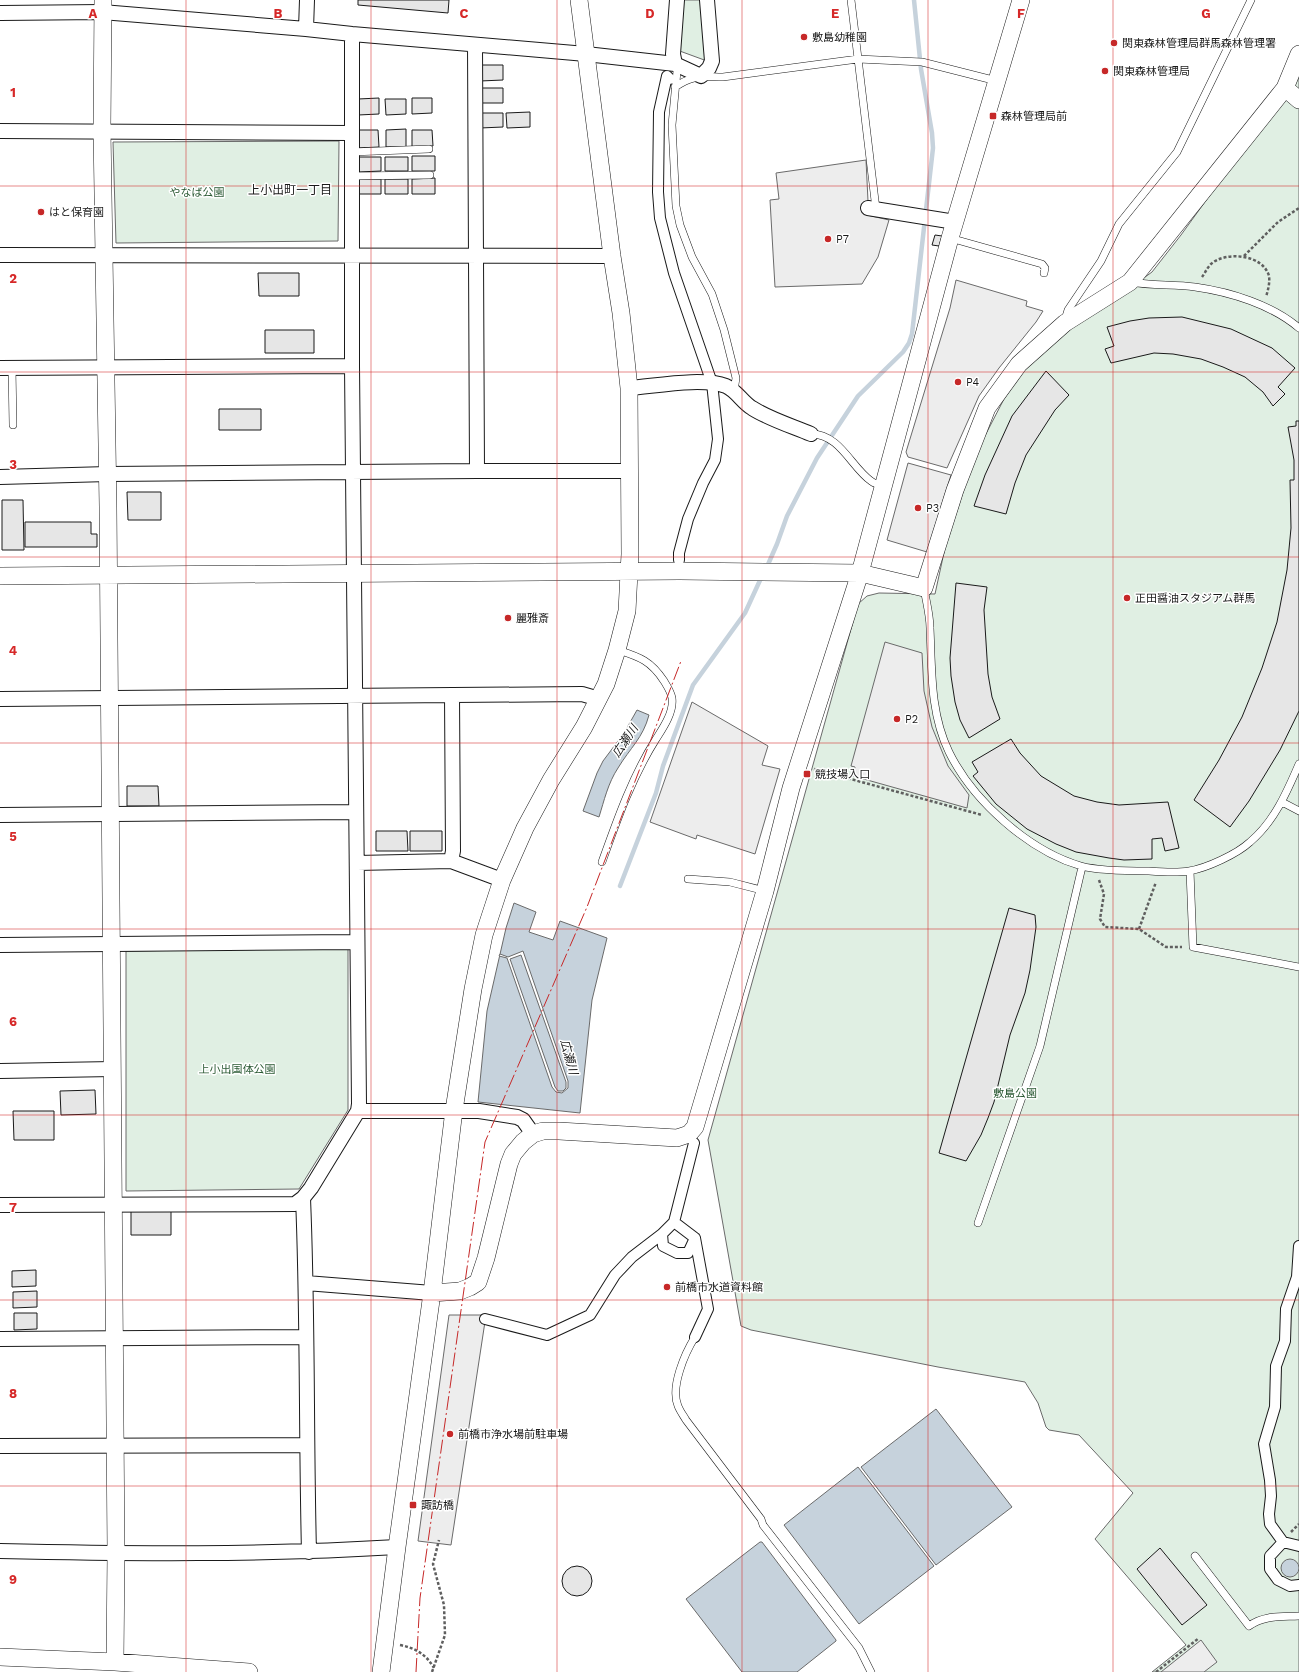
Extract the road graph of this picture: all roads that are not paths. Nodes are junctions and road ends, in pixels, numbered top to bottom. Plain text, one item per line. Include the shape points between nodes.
1 (307, 0) edge
2 (579, 0) edge
3 (677, 0) edge
4 (707, 0) edge
5 (851, 0) edge
6 (1021, 0) edge
7 (1251, 0) edge
8 (103, 6) edge
9 (0, 13) edge
10 (306, 29) junction
11 (352, 34) junction
12 (475, 45) junction
13 (586, 54) junction
14 (1299, 54) edge
15 (858, 58) junction
16 (675, 64) junction
17 (701, 76) junction
18 (998, 81) junction
19 (673, 83) junction
20 (1285, 88) junction
21 (1299, 100) edge
22 (102, 130) junction
23 (0, 131) edge
24 (351, 133) junction
25 (430, 149) dead end
26 (351, 152) junction
27 (430, 175) dead end
28 (351, 176) junction
29 (872, 209) joint
30 (952, 230) junction
31 (104, 254) junction
32 (0, 255) edge
33 (351, 255) junction
34 (475, 256) junction
35 (612, 256) junction
36 (1044, 273) dead end
37 (1130, 282) junction
38 (1065, 323) junction
39 (1299, 328) edge
40 (352, 366) junction
41 (6, 368) edge
42 (106, 368) junction
43 (712, 383) junction
44 (629, 388) junction
45 (734, 390) junction
46 (13, 425) dead end
47 (811, 434) joint
48 (477, 471) junction
49 (630, 471) junction
50 (353, 472) junction
51 (108, 474) junction
52 (0, 477) edge
53 (884, 486) junction
54 (679, 560) dead end
55 (630, 572) junction
56 (354, 573) junction
57 (860, 573) junction
58 (108, 575) junction
59 (0, 576) edge
60 (924, 588) junction
61 (617, 650) junction
62 (452, 695) junction
63 (355, 696) junction
64 (110, 698) junction
65 (0, 699) edge
66 (599, 699) junction
67 (1299, 764) edge
68 (1282, 802) junction
69 (1299, 811) edge
70 (356, 812) junction
71 (111, 813) junction
72 (0, 815) edge
73 (451, 861) junction
74 (602, 862) dead end
75 (357, 863) junction
76 (1082, 867) junction
77 (1190, 871) junction
78 (688, 879) dead end
79 (502, 880) junction
80 (765, 891) junction
81 (356, 942) junction
82 (111, 944) junction
83 (0, 945) edge
84 (1299, 968) edge
85 (113, 1069) junction
86 (0, 1071) edge
87 (454, 1110) junction
88 (358, 1111) junction
89 (533, 1134) junction
90 (694, 1143) dead end
91 (303, 1198) junction
92 (113, 1204) junction
93 (0, 1205) edge
94 (674, 1222) junction
95 (978, 1223) dead end
96 (662, 1234) junction
97 (695, 1238) junction
98 (1299, 1246) edge
99 (306, 1284) junction
100 (432, 1293) junction
101 (485, 1319) dead end
102 (306, 1337) junction
103 (695, 1337) joint
104 (114, 1338) junction
105 (0, 1340) edge
106 (115, 1445) junction
107 (306, 1445) junction
108 (0, 1446) edge
109 (1283, 1542) junction
110 (1299, 1546) edge
111 (396, 1547) junction
112 (0, 1551) edge
113 (309, 1552) junction
114 (116, 1553) junction
115 (1195, 1556) dead end
116 (1299, 1585) edge
117 (1299, 1616) edge
118 (0, 1657) edge
119 (115, 1667) edge
120 (249, 1672) edge
121 (381, 1672) edge
122 (870, 1672) edge

1 - 10 street
2 - 13 street
3 - 16 street via 673,54
4 - 17 street via 712,61
5 - 15 lane
6 - 18 street
7 - 38 lane via 1177,152 1119,224 1101,261 1068,310
8 - 9 street
8 - 10 street
8 - 22 street
10 - 11 street
11 - 12 street
11 - 24 street
12 - 13 street
12 - 34 street
13 - 16 street
13 - 35 street
14 - 20 street
15 - 17 lane via 723,77
15 - 18 lane via 922,62
15 - 29 lane
16 - 17 street
16 - 19 lane via 677,71
17 - 19 lane
18 - 30 street
19 - 43 street via 667,76 659,112 660,218 674,273
19 - 45 lane via 672,125 676,206 692,257 712,294 724,330 735,373
20 - 21 street
20 - 37 street
22 - 23 street
22 - 24 street
22 - 31 street
24 - 26 street
25 - 26 lane
26 - 28 street
27 - 28 lane
28 - 33 street
29 - 30 street
30 - 36 lane via 1042,264 1045,268
30 - 53 street
31 - 32 street
31 - 33 street
31 - 42 street
33 - 34 street
33 - 40 street
34 - 35 street
34 - 48 street
35 - 44 street
37 - 38 street
37 - 39 lane via 1195,287 1223,293 1287,318
38 - 60 street via 1019,364 987,408 955,490
40 - 42 street
40 - 50 street
41 - 42 street
41 - 46 lane
42 - 51 street
43 - 44 street
43 - 45 street
43 - 54 street via 718,439 715,460 688,519
44 - 49 street
45 - 47 street via 756,411
47 - 53 lane via 817,434 833,442 871,481
48 - 49 street
48 - 50 street
49 - 55 street
50 - 51 street
50 - 56 street
51 - 52 street
51 - 58 street
53 - 57 street
55 - 56 street
55 - 57 street
55 - 61 street via 627,611
56 - 58 street
56 - 63 street
57 - 60 street
57 - 80 street via 791,788
58 - 59 street
58 - 64 street
60 - 76 lane via 930,627 932,689 940,729 948,752 982,800 1017,833 1051,854
61 - 66 street
61 - 74 lane via 644,660 654,668 670,692 672,706 664,727 632,784
62 - 63 street
62 - 66 street via 582,694
62 - 73 street
63 - 64 street
63 - 70 street
64 - 65 street
64 - 71 street
66 - 79 street via 525,828
67 - 68 lane
68 - 69 lane
68 - 77 lane via 1251,842 1230,856
70 - 71 street
70 - 75 street
71 - 72 street
71 - 82 street
73 - 75 street
73 - 79 street
75 - 81 street
76 - 77 lane via 1159,872
76 - 95 lane via 1040,1046
77 - 84 lane via 1193,947
78 - 80 lane via 730,882
79 - 87 street via 473,989
80 - 89 street via 693,1132 684,1137 670,1138 559,1131
81 - 82 street
81 - 88 street
82 - 83 street
82 - 85 street
85 - 86 street
85 - 92 street
87 - 88 street
87 - 89 street via 517,1117 523,1120
87 - 100 street
88 - 91 street
89 - 100 street via 518,1148 509,1164 478,1282 460,1290
90 - 94 street
91 - 92 street via 295,1204
91 - 99 street
92 - 93 street
92 - 104 street
94 - 96 street
94 - 97 street
96 - 97 street via 664,1246 677,1253 688,1253
96 - 101 street via 632,1257 615,1275 590,1315 547,1335
97 - 103 street via 708,1309
98 - 109 street via 1297,1277 1286,1309 1285,1341 1276,1366 1275,1407 1264,1444 1270,1480 1270,1524
99 - 100 street
99 - 102 street
100 - 111 street
102 - 104 street
102 - 107 street
103 - 122 lane via 678,1377 678,1406 763,1525 859,1648
104 - 105 street
104 - 106 street
106 - 107 street
106 - 108 street
106 - 114 street
107 - 113 street
109 - 110 street
109 - 116 street via 1270,1556 1270,1569 1278,1580 1290,1586
111 - 113 street
111 - 121 street
112 - 114 street
113 - 114 street
114 - 119 street
115 - 117 lane via 1248,1626 1265,1618
118 - 119 street
119 - 120 street

